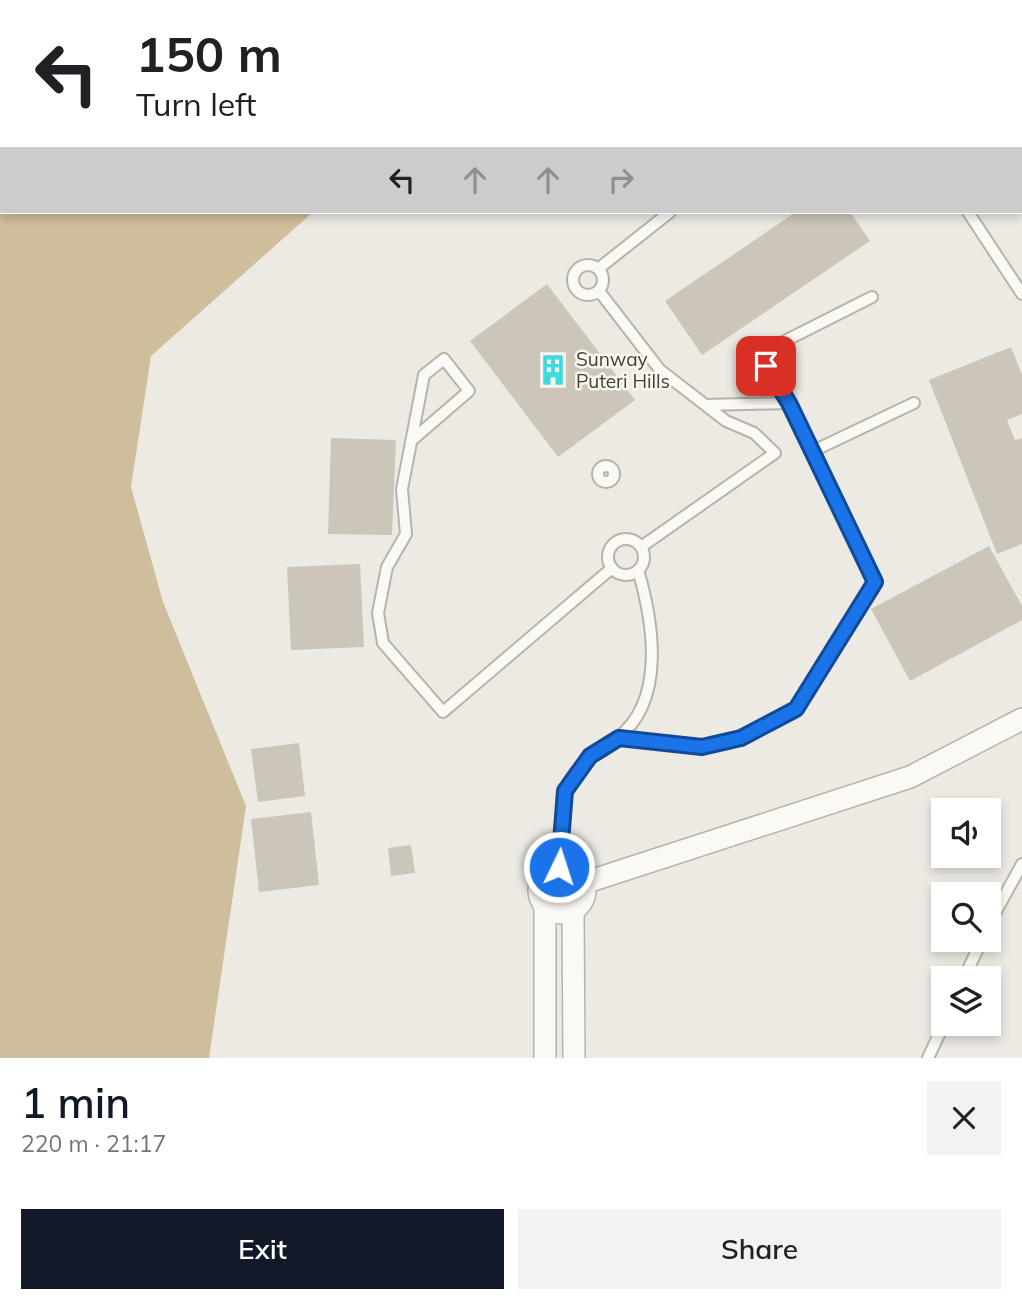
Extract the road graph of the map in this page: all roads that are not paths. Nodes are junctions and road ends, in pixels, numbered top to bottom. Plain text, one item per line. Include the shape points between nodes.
1 (668, 214) edge
2 (969, 214) edge
3 (598, 270) junction
4 (599, 291) junction
5 (1022, 293) edge
6 (872, 297) dead end
7 (767, 351) junction
8 (766, 366) junction
9 (789, 403) junction
10 (914, 403) dead end
11 (706, 405) junction
12 (411, 441) junction
13 (811, 452) junction
14 (641, 547) junction
15 (612, 568) junction
16 (638, 570) junction
17 (1022, 719) edge
18 (619, 738) junction
19 (1022, 864) edge
20 (559, 867) junction
21 (584, 883) junction
22 (1001, 902) edge
23 (545, 907) junction
24 (573, 911) junction
25 (938, 1036) edge
26 (545, 1058) edge
27 (574, 1058) edge
28 (928, 1058) edge

1 - 3 lane
2 - 5 lane
3 - 4 lane via 603,282
3 - 4 lane via 584,265 575,271 572,281 580,294
4 - 11 lane via 660,370
6 - 7 lane
7 - 8 lane
7 - 8 lane via 753,346 744,358 755,369
8 - 9 lane
9 - 11 lane
9 - 13 lane
10 - 13 lane
11 - 14 lane via 726,421 754,433 775,453
12 - 12 lane via 424,375 444,359 470,391
12 - 15 lane via 402,489 406,534 387,567 377,613 383,643 443,712
13 - 18 lane via 875,582 796,709 741,738 702,747
14 - 15 lane via 625,539 615,543 609,552
14 - 16 lane via 643,559
15 - 16 lane via 627,574
16 - 18 lane via 654,648 643,706
17 - 21 street via 910,777
18 - 20 lane via 590,756 565,791
19 - 22 lane
20 - 21 street via 575,870
20 - 23 street via 541,880 539,894
21 - 24 street via 584,899
23 - 24 street via 559,913
23 - 26 street
24 - 27 street
25 - 28 lane

